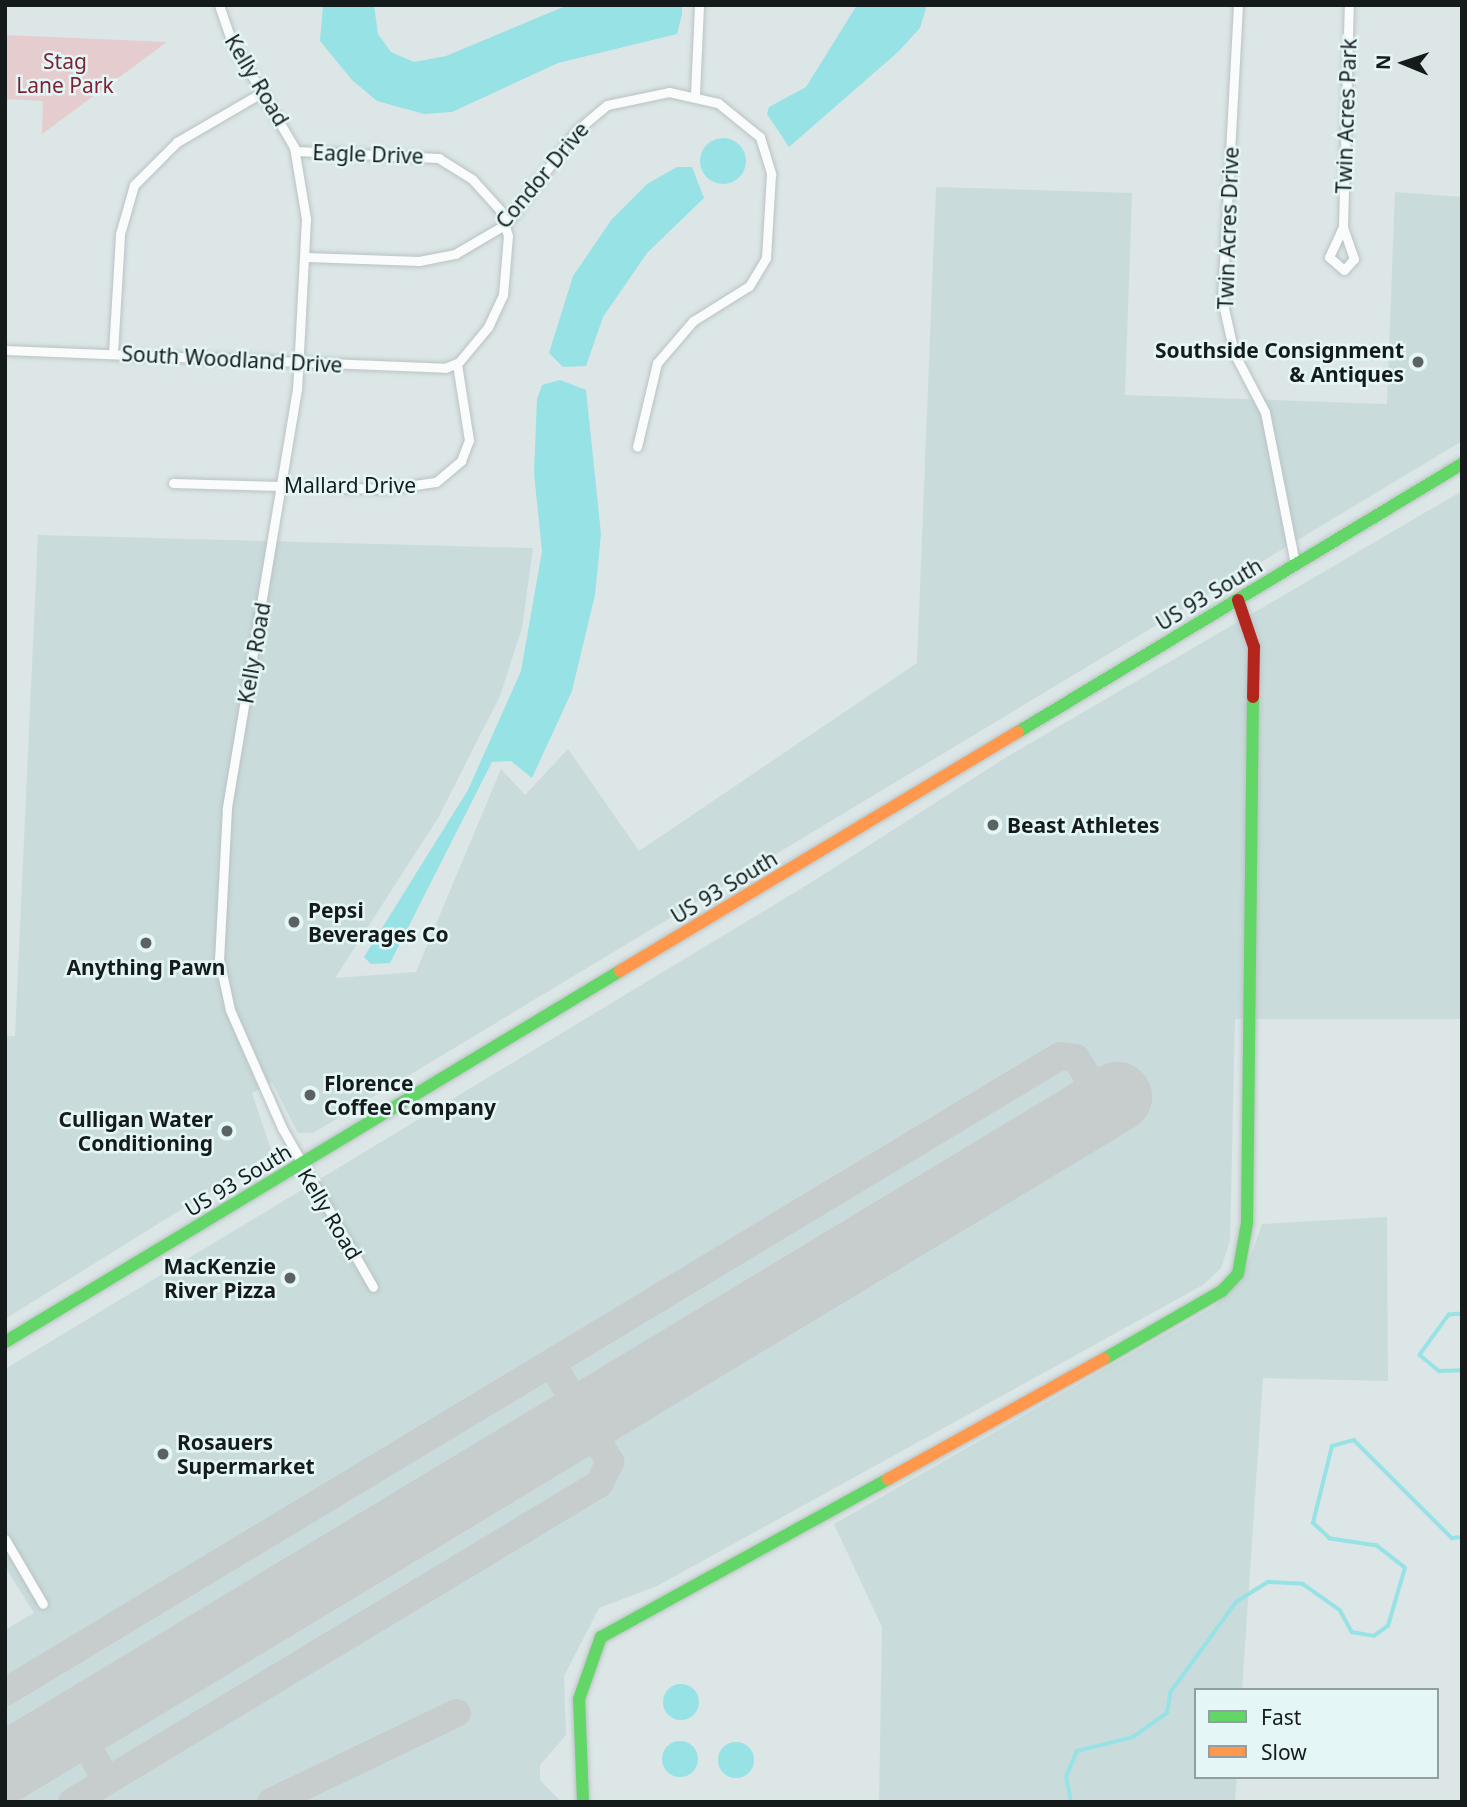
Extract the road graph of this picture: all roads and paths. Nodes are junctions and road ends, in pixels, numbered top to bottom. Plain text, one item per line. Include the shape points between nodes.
1 (219, 5) edge
2 (699, 5) edge
3 (1238, 5) edge
4 (1349, 5) edge
5 (263, 92) junction
6 (695, 94) junction
7 (296, 152) junction
8 (506, 224) junction
9 (1343, 227) dead end
10 (306, 257) junction
11 (5, 350) edge
12 (113, 353) junction
13 (298, 361) junction
14 (457, 364) junction
15 (637, 447) dead end
16 (1462, 464) edge
17 (173, 483) dead end
18 (283, 485) junction
19 (1295, 564) junction
20 (1238, 600) junction
21 (300, 1165) junction
22 (373, 1287) dead end
23 (5, 1342) edge
24 (5, 1539) edge
25 (43, 1604) dead end
26 (583, 1802) edge

1 - 5 street, Kelly Road via 231,40
2 - 6 street
3 - 19 street, Twin Acres Drive via 1222,299 1234,353 1265,412
4 - 9 street, Twin Acres Park
5 - 7 street, Kelly Road
5 - 12 street via 177,142 134,185 121,222
6 - 8 street, Condor Drive via 631,97 596,112
6 - 15 street via 743,118 760,137 771,174 766,258 749,286 693,321 657,363
7 - 8 street, Eagle Drive via 439,158 472,179
7 - 10 street, Kelly Road via 306,201
8 - 10 street, Condor Drive via 476,246 432,260
8 - 14 street via 508,263 499,306
10 - 13 street, Kelly Road
11 - 12 street, South Woodland Drive
12 - 13 street, South Woodland Drive
13 - 14 street, South Woodland Drive
13 - 18 street, Kelly Road
14 - 18 street, Mallard Drive via 469,440 446,477 386,489
16 - 19 main road, US 93 South
17 - 18 street, Mallard Drive
18 - 21 street, Kelly Road via 227,808 218,941 230,1010
19 - 20 main road, US 93 South
20 - 21 main road, US 93 South
20 - 26 main road via 1254,647 1247,1223 1238,1274 1222,1292 1101,1361 601,1637 579,1699
21 - 22 street, Kelly Road
21 - 23 main road, US 93 South
24 - 25 street

